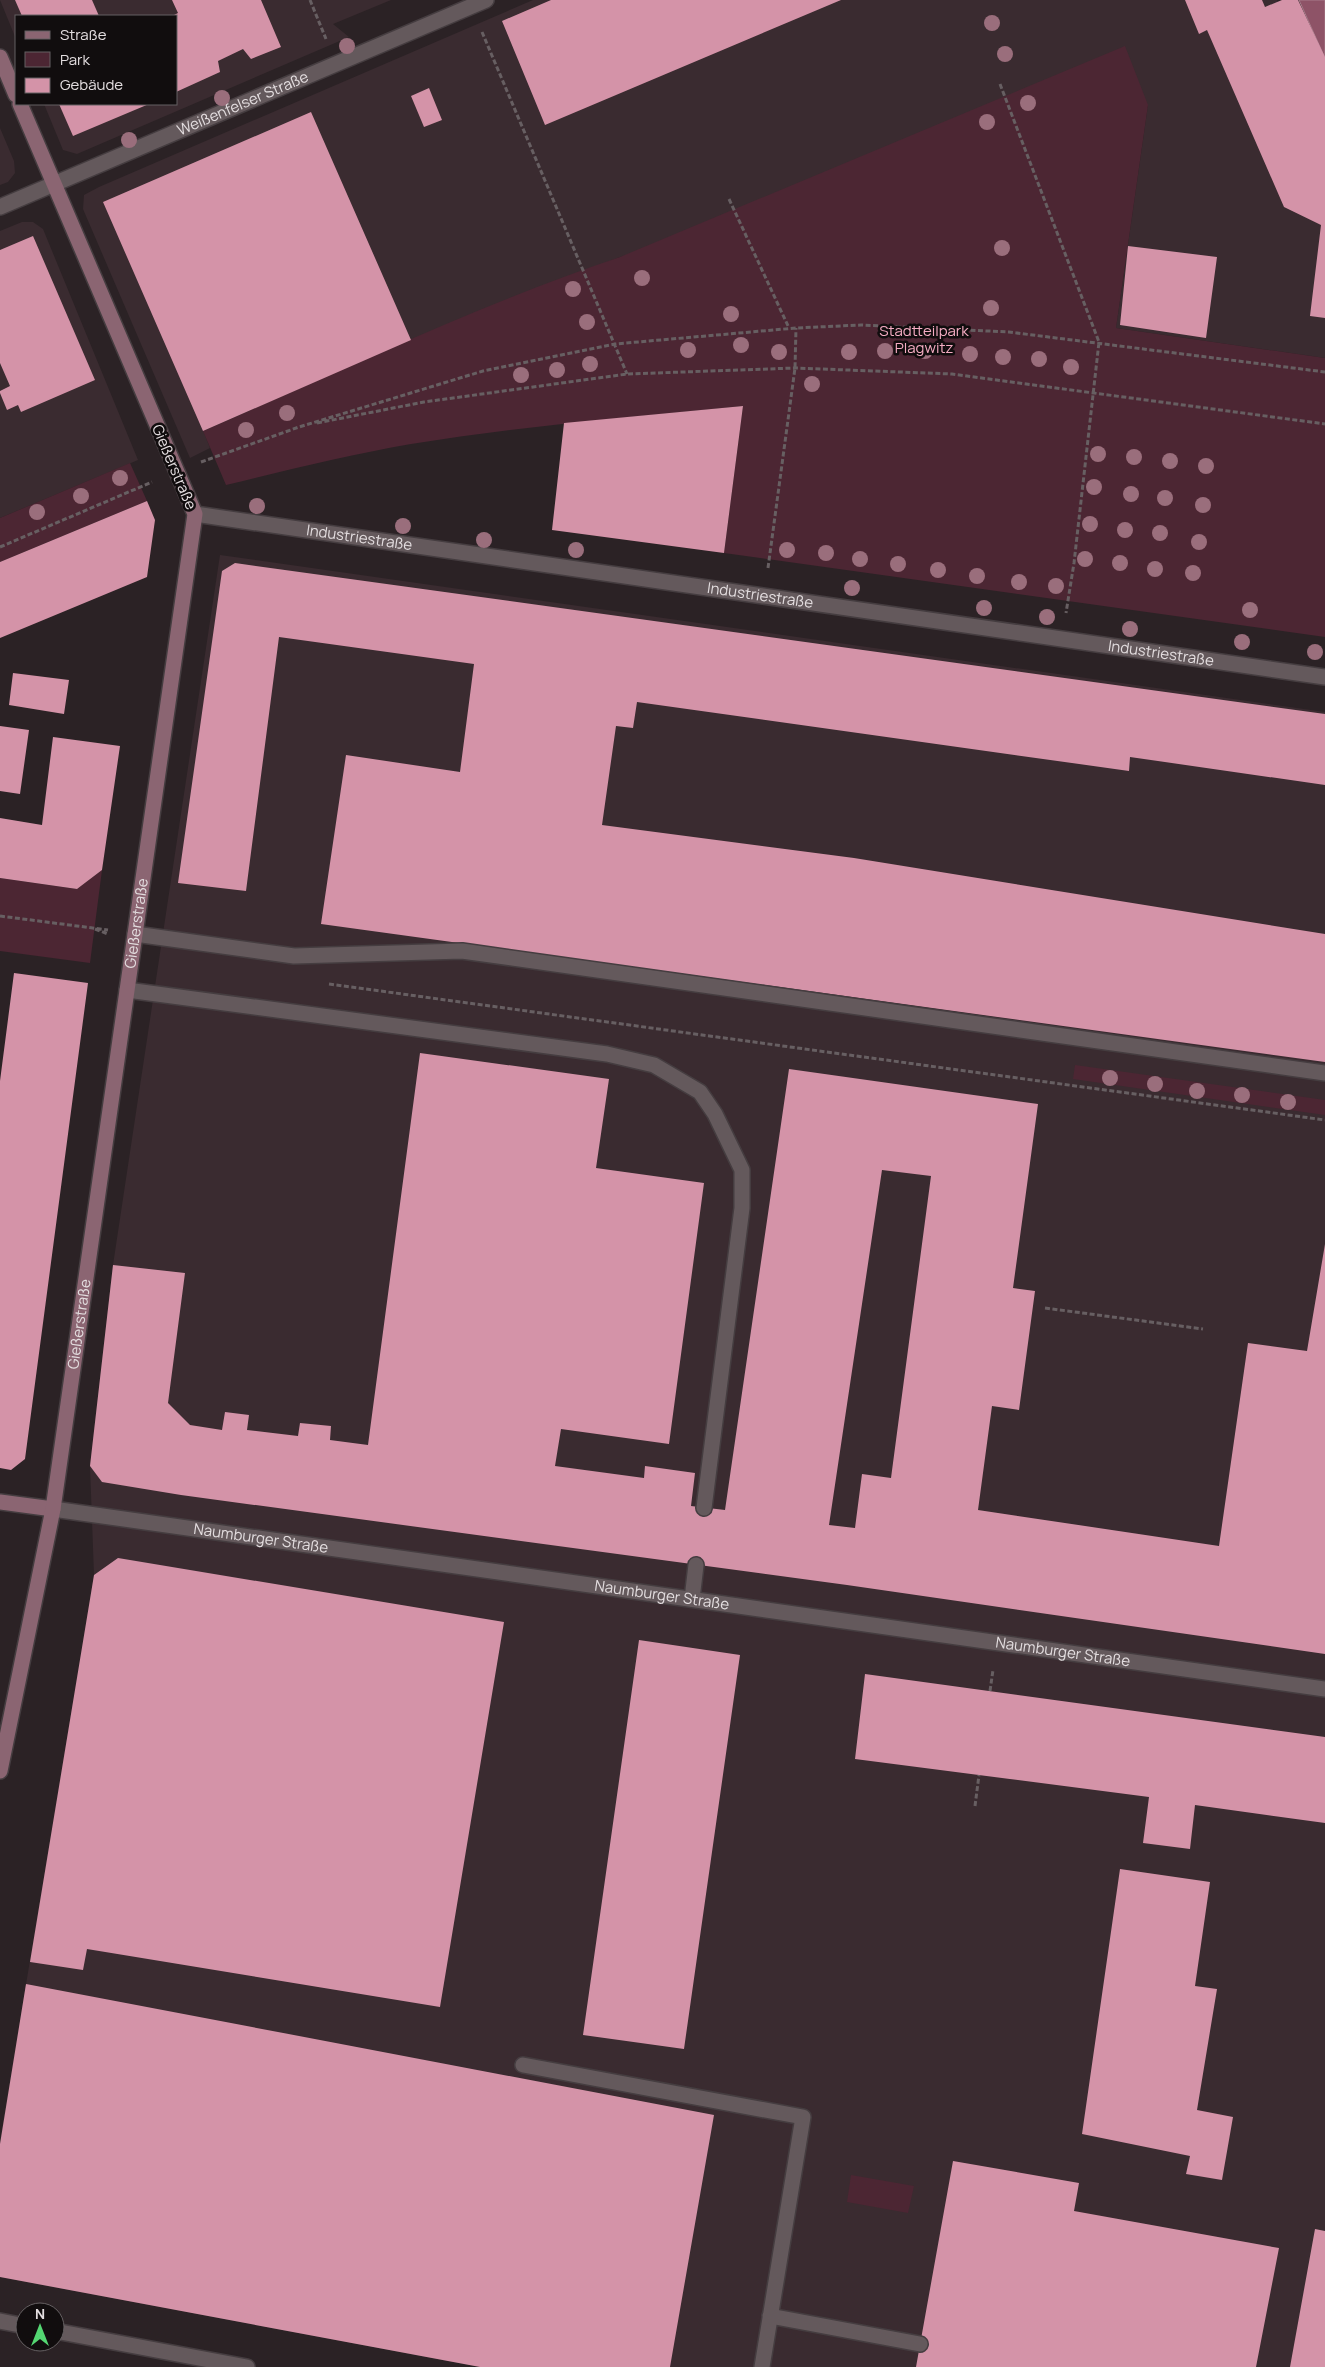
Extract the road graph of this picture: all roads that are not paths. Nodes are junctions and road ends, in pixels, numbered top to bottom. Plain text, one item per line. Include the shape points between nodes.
1 (486, 0) edge
2 (0, 57) edge
3 (15, 93) edge
4 (20, 105) edge
5 (54, 184) junction
6 (0, 206) edge
7 (195, 514) junction
8 (1325, 677) edge
9 (134, 939) junction
10 (127, 990) junction
11 (1325, 1073) edge
12 (0, 1502) edge
13 (704, 1508) dead end
14 (52, 1509) junction
15 (696, 1565) dead end
16 (692, 1599) junction
17 (1325, 1689) edge
18 (0, 1771) edge
19 (523, 2065) dead end
20 (770, 2316) junction
21 (0, 2321) edge
22 (15, 2324) edge
23 (65, 2333) edge
24 (920, 2344) dead end
25 (247, 2367) edge
26 (762, 2367) edge

1 - 5 street, Weißenfelser Straße
2 - 3 street
4 - 5 street, Gießerstraße
5 - 6 street, Weißenfelser Straße
5 - 7 street, Gießerstraße
7 - 8 street, Industriestraße
7 - 9 street, Gießerstraße
9 - 10 street, Gießerstraße
9 - 11 street via 294,956 462,951
10 - 13 street via 607,1054 654,1065 700,1092 715,1114 742,1170 742,1208
10 - 14 street, Gießerstraße
12 - 14 street, Naumburger Straße
14 - 16 street, Naumburger Straße
14 - 18 street, Gießerstraße
15 - 16 street
16 - 17 street, Naumburger Straße
19 - 20 street via 803,2117
20 - 24 street
20 - 26 street
21 - 22 street
23 - 25 street

